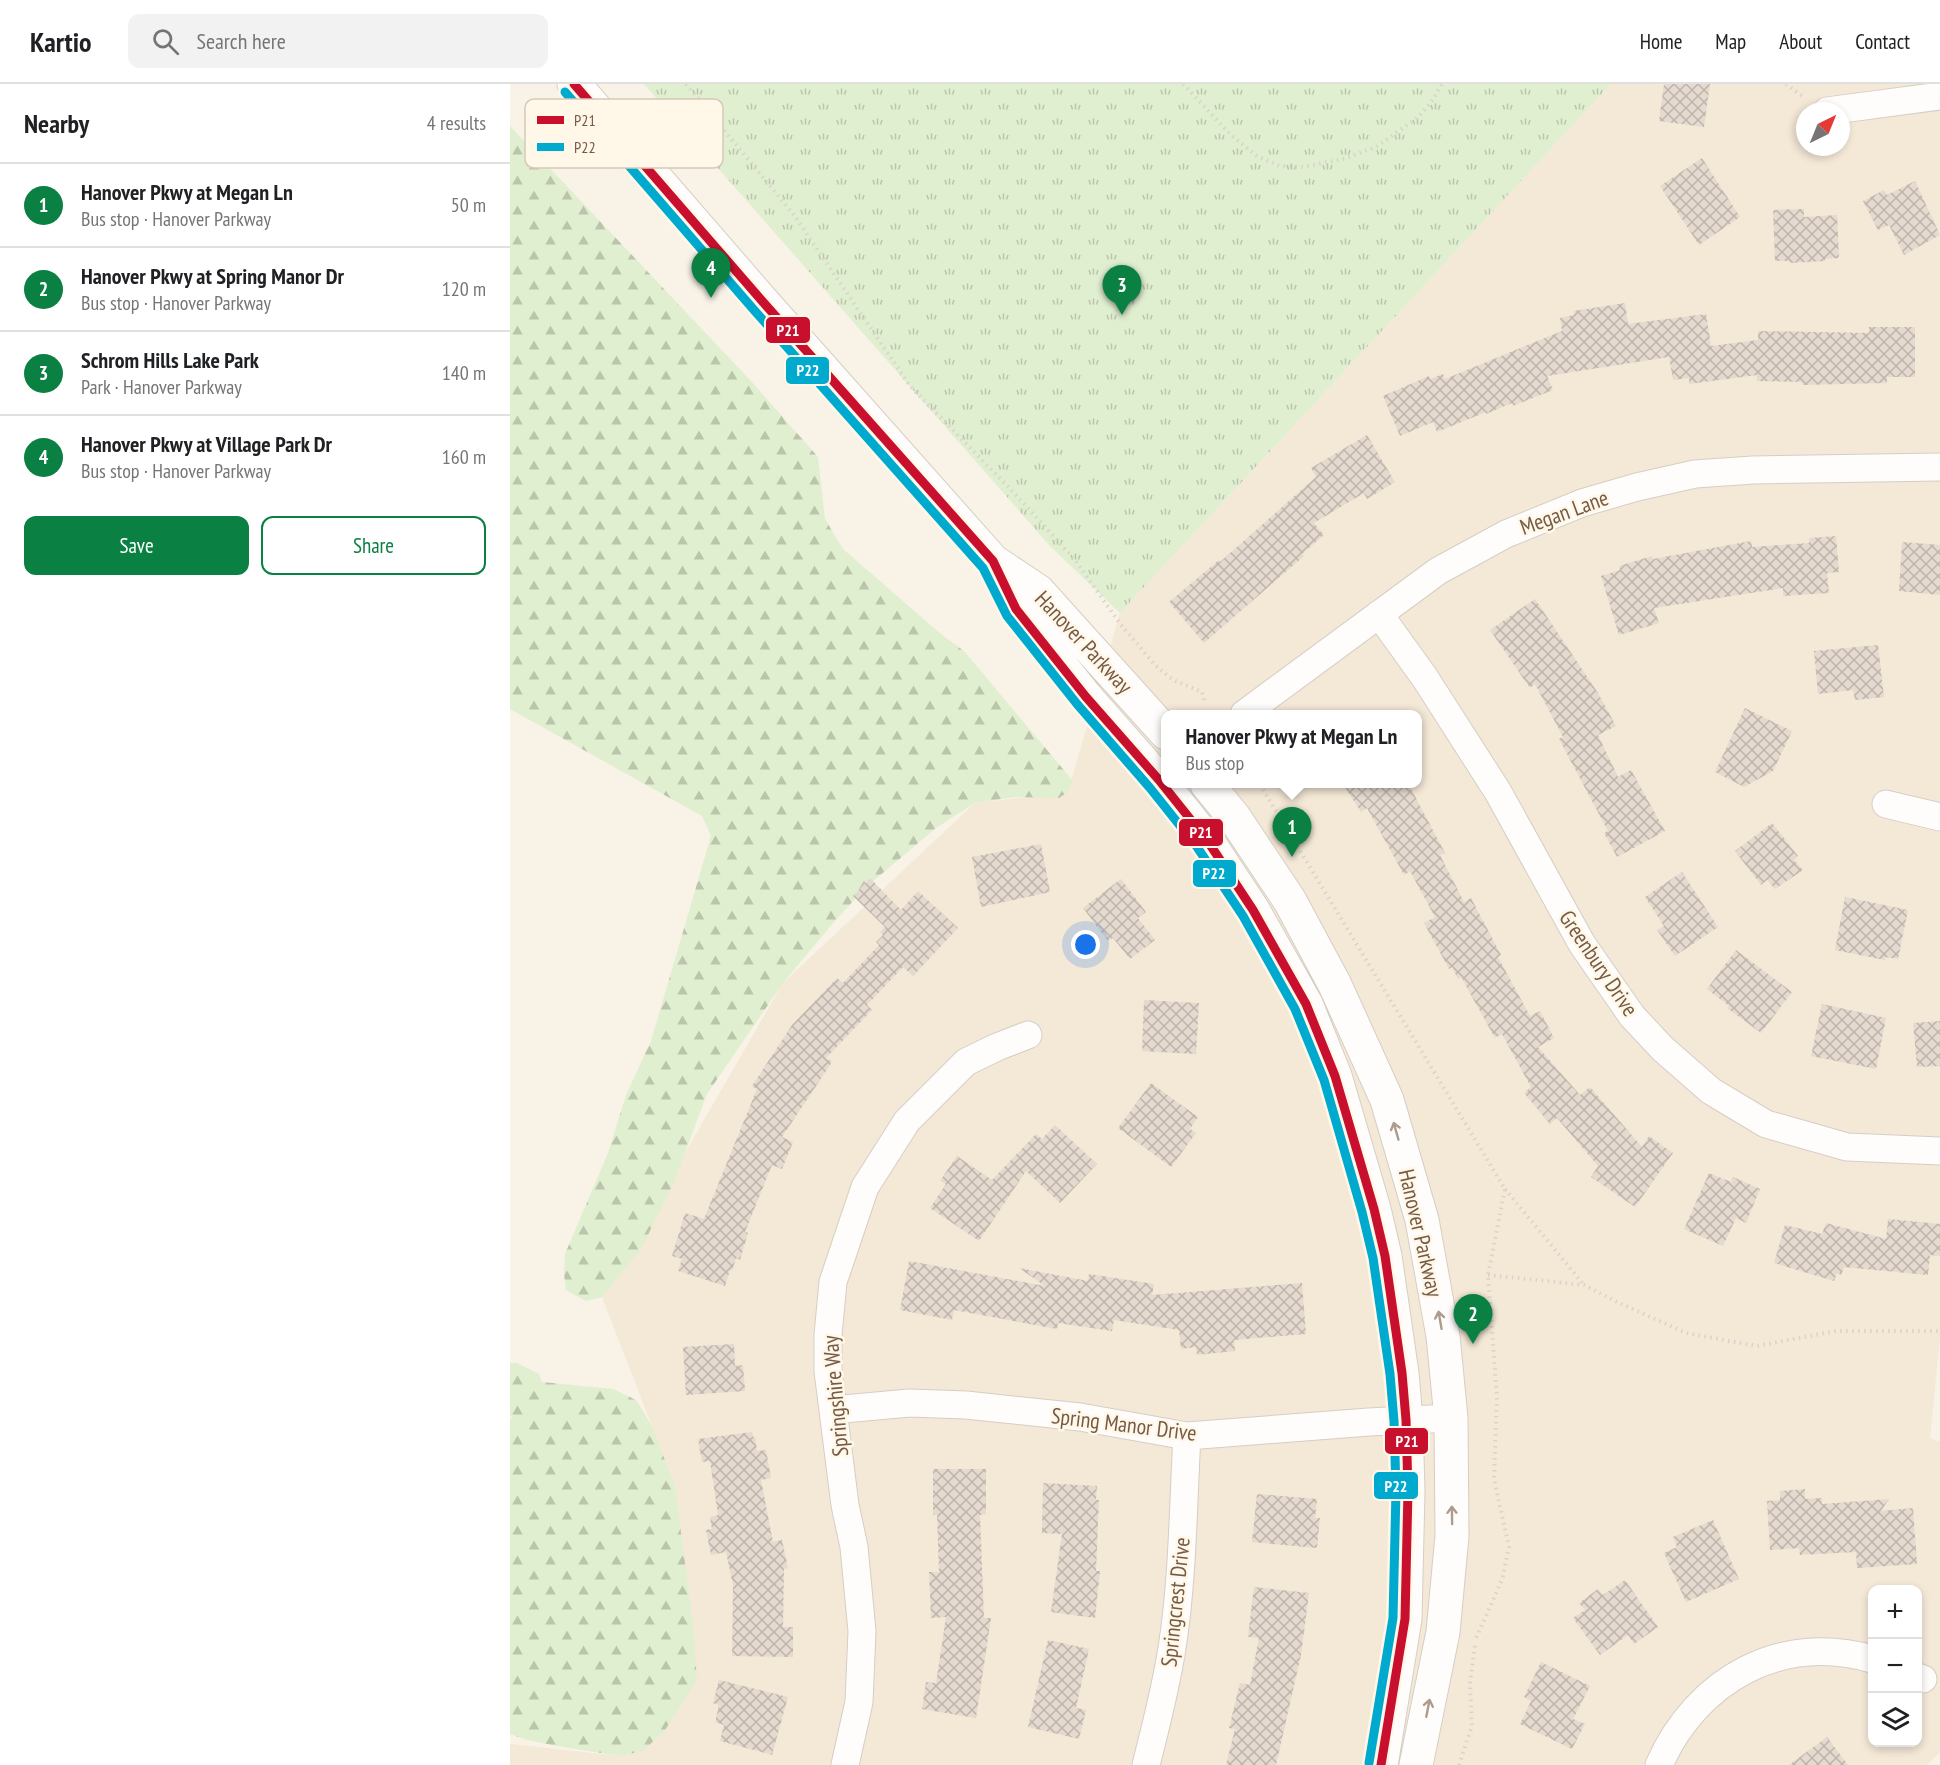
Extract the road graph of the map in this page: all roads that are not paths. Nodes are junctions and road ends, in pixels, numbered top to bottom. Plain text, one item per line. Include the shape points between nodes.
1 (574, 84) edge
2 (1940, 96) edge
3 (587, 99) edge
4 (1850, 108) edge
5 (647, 168) edge
6 (1940, 467) edge
7 (993, 561) junction
8 (1379, 614) junction
9 (1249, 710) edge
10 (1161, 727) edge
11 (1161, 776) edge
12 (1170, 788) edge
13 (1211, 788) edge
14 (1886, 804) dead end
15 (1940, 817) edge
16 (1028, 1035) dead end
17 (1940, 1151) edge
18 (833, 1410) junction
19 (1451, 1418) junction
20 (1406, 1420) junction
21 (1186, 1436) junction
22 (1868, 1658) edge
23 (845, 1765) edge
24 (1146, 1765) edge
25 (1381, 1765) edge
26 (1416, 1765) edge
27 (1659, 1765) edge

1 - 3 street, Hanover Parkway
2 - 4 street
5 - 7 street, Hanover Parkway
6 - 8 street, Megan Lane via 1753,470 1695,474 1637,487 1582,503 1506,534 1438,572
7 - 10 street, Hanover Parkway via 1038,591
7 - 11 street, Hanover Parkway via 1016,609 1086,697
8 - 9 street, Megan Lane
8 - 17 street, Greenbury Drive via 1498,792 1582,944 1632,1017 1663,1049 1711,1091 1766,1124 1847,1147
12 - 20 street, Hanover Parkway via 1253,909 1306,1004 1335,1076 1385,1256
19 -> 13 street, Hanover Parkway via 1443,1336 1422,1220 1387,1100 1335,985 1290,901
14 - 15 street
16 - 18 street, Springshire Way via 980,1054 956,1071 907,1121 865,1187 833,1282 828,1335
18 - 21 street, Spring Manor Drive via 909,1403 966,1405 1090,1419
18 - 23 street, Springshire Way via 862,1631 859,1702
19 - 20 street, Spring Manor Drive
26 -> 19 street, Hanover Parkway via 1443,1632 1452,1536
20 - 21 street, Spring Manor Drive
20 - 25 street, Hanover Parkway via 1405,1619
21 - 24 street, Springcrest Drive via 1181,1559 1172,1646
22 - 27 street via 1816,1650 1780,1656 1745,1670 1721,1685 1685,1719

